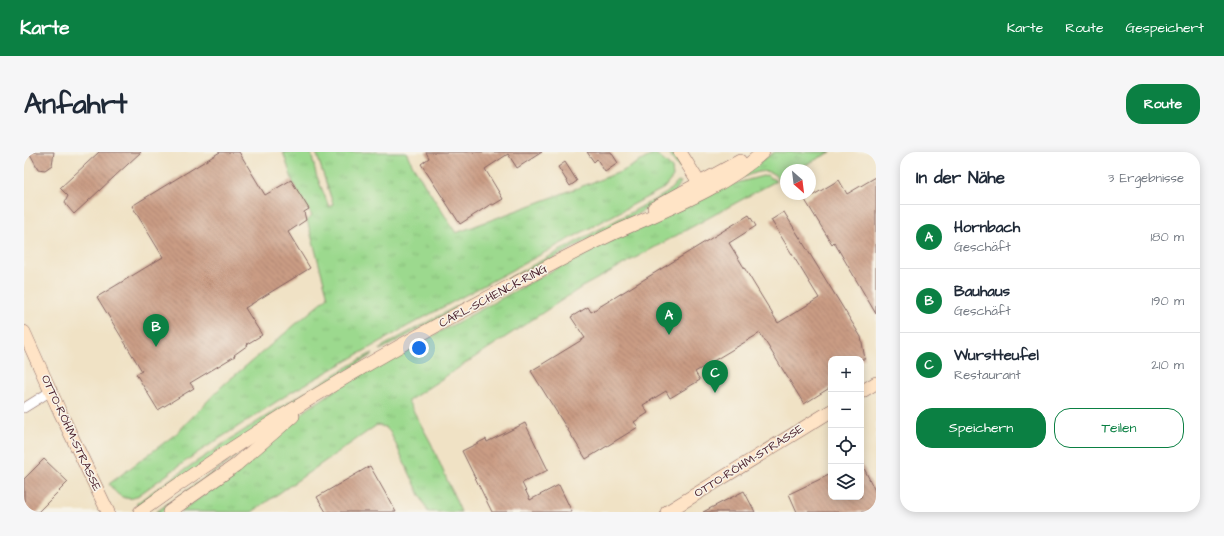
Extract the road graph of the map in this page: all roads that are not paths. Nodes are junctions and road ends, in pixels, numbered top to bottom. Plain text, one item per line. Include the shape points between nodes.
1 (680, 152) edge
2 (759, 152) edge
3 (763, 152) edge
4 (701, 187) junction
5 (24, 332) edge
6 (876, 383) edge
7 (330, 386) junction
8 (864, 390) edge
9 (51, 392) junction
10 (24, 408) edge
11 (828, 413) edge
12 (108, 512) edge
13 (140, 512) edge
14 (168, 512) edge
15 (668, 512) edge

1 - 4 main road
2 - 4 main road, CARL-SCHENCK-RING
3 - 4 main road, CARL-SCHENCK-RING via 742,169
4 - 7 main road, CARL-SCHENCK-RING via 530,276
5 - 9 main road, OTTO-RÖHM-STRASSE
6 - 8 main road
7 - 13 main road, CARL-SCHENCK-RING via 208,463
7 - 14 main road, CARL-SCHENCK-RING via 247,457
9 - 10 street
9 - 12 main road, OTTO-RÖHM-STRASSE
11 - 15 main road, OTTO-RÖHM-STRASSE

